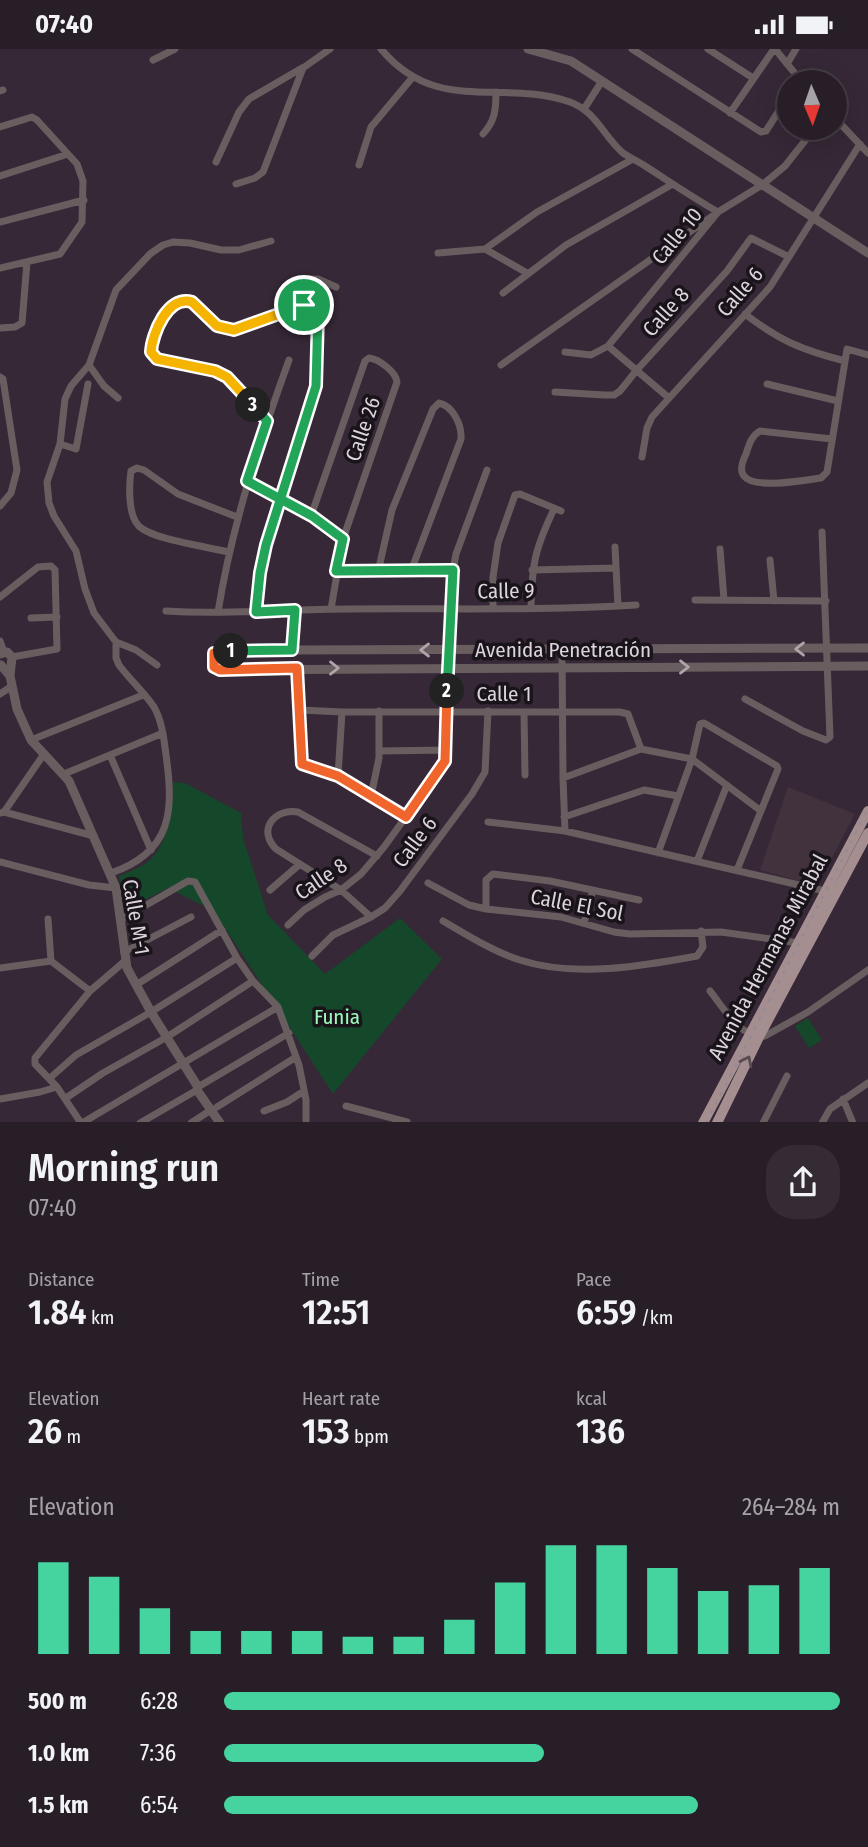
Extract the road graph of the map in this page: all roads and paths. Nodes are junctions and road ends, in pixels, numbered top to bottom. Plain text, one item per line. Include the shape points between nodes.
1 (175, 49) edge
2 (330, 49) edge
3 (381, 49) edge
4 (528, 49) edge
5 (632, 49) edge
6 (708, 49) edge
7 (774, 49) edge
8 (796, 49) edge
9 (566, 53) edge
10 (153, 60) dead end
11 (787, 64) junction
12 (303, 68) junction
13 (792, 70) edge
14 (412, 78) junction
15 (753, 78) junction
16 (602, 81) junction
17 (496, 92) junction
18 (584, 109) junction
19 (730, 113) junction
20 (777, 114) edge
21 (0, 127) edge
22 (847, 130) edge
23 (483, 134) dead end
24 (806, 140) edge
25 (860, 144) junction
26 (868, 153) edge
27 (68, 154) junction
28 (633, 159) junction
29 (216, 162) dead end
30 (359, 165) dead end
31 (0, 176) edge
32 (236, 184) dead end
33 (671, 185) junction
34 (762, 185) junction
35 (84, 200) junction
36 (718, 212) junction
37 (813, 218) junction
38 (0, 222) edge
39 (271, 241) dead end
40 (485, 249) junction
41 (438, 253) dead end
42 (868, 253) edge
43 (789, 257) junction
44 (27, 262) junction
45 (0, 268) edge
46 (527, 273) junction
47 (336, 287) dead end
48 (503, 293) dead end
49 (312, 304) junction
50 (745, 314) junction
51 (0, 328) edge
52 (608, 346) junction
53 (565, 352) dead end
54 (868, 355) edge
55 (289, 360) dead end
56 (845, 361) junction
57 (89, 365) junction
58 (501, 365) dead end
59 (636, 371) junction
60 (1, 378) edge
61 (88, 384) dead end
62 (767, 384) dead end
63 (555, 392) dead end
64 (118, 398) dead end
65 (669, 398) junction
66 (838, 401) junction
67 (267, 421) junction
68 (832, 439) junction
69 (60, 444) junction
70 (642, 457) dead end
71 (487, 470) dead end
72 (247, 481) junction
73 (279, 499) junction
74 (1, 502) edge
75 (312, 516) junction
76 (237, 517) junction
77 (822, 532) dead end
78 (343, 539) junction
79 (615, 547) dead end
80 (720, 549) dead end
81 (228, 552) junction
82 (770, 560) dead end
83 (616, 568) junction
84 (453, 570) junction
85 (532, 570) junction
86 (336, 571) junction
87 (411, 571) junction
88 (378, 572) junction
89 (0, 597) edge
90 (695, 600) dead end
91 (724, 600) junction
92 (774, 601) junction
93 (826, 601) junction
94 (636, 605) dead end
95 (618, 606) junction
96 (531, 608) junction
97 (331, 609) junction
98 (453, 609) junction
99 (493, 609) junction
100 (295, 610) junction
101 (166, 611) dead end
102 (256, 612) junction
103 (218, 613) junction
104 (57, 617) junction
105 (31, 618) dead end
106 (0, 641) edge
107 (116, 642) junction
108 (868, 648) edge
109 (562, 649) junction
110 (828, 649) junction
111 (292, 650) junction
112 (449, 650) junction
113 (7, 657) edge
114 (1, 665) edge
115 (158, 665) dead end
116 (868, 666) edge
117 (562, 667) junction
118 (828, 667) junction
119 (297, 668) junction
120 (447, 668) junction
121 (11, 681) junction
122 (0, 694) edge
123 (143, 695) junction
124 (744, 699) dead end
125 (300, 710) junction
126 (562, 710) junction
127 (488, 711) junction
128 (342, 712) junction
129 (379, 712) junction
130 (447, 712) junction
131 (524, 712) junction
132 (163, 733) junction
133 (31, 740) junction
134 (641, 749) junction
135 (447, 750) junction
136 (379, 751) junction
137 (44, 754) junction
138 (110, 755) junction
139 (692, 759) junction
140 (64, 774) junction
141 (525, 775) dead end
142 (338, 776) junction
143 (562, 778) junction
144 (727, 785) junction
145 (371, 796) junction
146 (678, 796) junction
147 (761, 811) junction
148 (868, 811) edge
149 (2, 813) edge
150 (406, 817) junction
151 (564, 817) junction
152 (488, 822) dead end
153 (565, 831) junction
154 (868, 833) edge
155 (94, 836) junction
156 (151, 850) junction
157 (658, 853) junction
158 (377, 856) junction
159 (697, 860) junction
160 (0, 862) edge
161 (300, 864) junction
162 (739, 871) junction
163 (110, 873) junction
164 (428, 883) dead end
165 (117, 888) junction
166 (270, 890) dead end
167 (341, 890) junction
168 (593, 890) junction
169 (824, 893) junction
170 (639, 900) dead end
171 (486, 909) junction
172 (191, 917) dead end
173 (371, 917) junction
174 (48, 919) dead end
175 (122, 919) junction
176 (443, 922) dead end
177 (584, 923) junction
178 (288, 925) dead end
179 (222, 930) junction
180 (701, 931) junction
181 (803, 944) junction
182 (125, 956) junction
183 (313, 956) dead end
184 (237, 958) junction
185 (51, 961) junction
186 (0, 968) edge
187 (868, 969) edge
188 (253, 981) junction
189 (136, 985) junction
190 (90, 991) junction
191 (710, 991) dead end
192 (278, 1007) junction
193 (151, 1012) junction
194 (289, 1033) junction
195 (754, 1035) junction
196 (167, 1037) junction
197 (296, 1057) junction
198 (183, 1062) junction
199 (787, 1076) dead end
200 (50, 1078) junction
201 (868, 1083) edge
202 (57, 1087) junction
203 (197, 1089) junction
204 (304, 1091) junction
205 (0, 1098) edge
206 (65, 1098) junction
207 (843, 1099) junction
208 (346, 1106) dead end
209 (214, 1108) junction
210 (264, 1111) dead end
211 (389, 1120) edge
212 (81, 1122) edge
213 (140, 1122) edge
214 (191, 1122) edge
215 (220, 1122) edge
216 (306, 1122) edge
217 (407, 1122) edge
218 (703, 1122) edge
219 (717, 1122) edge
220 (763, 1122) edge
221 (822, 1122) edge
222 (853, 1122) edge

1 - 10 street
2 - 12 street
3 - 14 street
4 - 9 street
5 - 19 street
6 - 15 street
7 - 11 street
7 - 15 street
8 - 11 street
9 - 16 street
11 - 13 street
12 - 29 street via 249,99
12 - 32 street via 263,171
14 - 17 street via 451,90
14 - 30 street via 371,127
15 - 19 street
16 - 18 street
16 - 34 street
17 - 18 street via 548,97
17 - 23 street via 492,124
18 - 28 street
19 - 20 street via 761,132
21 - 27 street via 32,117
22 - 25 street
24 - 34 street, Calle 10
25 - 26 street
25 - 37 street, Calle 6
27 - 31 street
27 - 35 street via 83,181
28 - 33 street
28 - 40 street via 537,212
33 - 36 street
33 - 46 street via 566,245
34 - 36 street, Calle 10
34 - 37 street
35 - 38 street
35 - 44 street via 82,222 60,254
36 - 52 street, Calle 10
36 - 58 street
37 - 42 street
37 - 43 street, Calle 6
39 - 57 street via 239,250 190,243 163,245 116,290
40 - 41 street
40 - 46 street
43 - 50 street, Calle 6
43 - 59 street, Calle 8 via 755,238 749,240 727,271
44 - 45 street
44 - 51 street via 22,323
46 - 48 street
47 - 49 street via 312,279
49 - 67 street via 234,330 217,326 187,300 177,303 155,329 153,356 227,377
49 - 73 street via 318,313 316,386
50 - 56 street via 782,341
50 - 65 street, Calle 6
52 - 53 street via 591,355
52 - 59 street
54 - 56 street via 847,349
55 - 67 street
56 - 66 street
57 - 64 street
57 - 69 street via 65,400
59 - 63 street, Calle 8 via 614,395
59 - 65 street
60 - 74 street via 17,470 13,488
61 - 69 street via 76,449
62 - 66 street
65 - 70 street, Calle 6 via 652,417
66 - 68 street
67 - 72 street
68 - 68 street via 756,433 742,471 746,479 765,483 821,478 826,476
69 - 107 street via 47,482 49,503 76,551 94,613
71 - 84 street, Calle 8
72 - 73 street
72 - 76 street
73 - 75 street
73 - 102 street via 260,573
75 - 78 street
75 - 78 street, Calle 26 via 365,361 374,358 396,375 397,382
76 - 81 street
76 - 81 street via 178,494 144,470 131,471 132,513 137,524 153,535
77 - 93 street
78 - 86 street, Calle 26
79 - 83 street
80 - 91 street
81 - 103 street
82 - 92 street
83 - 85 street
83 - 95 street
84 - 87 street
84 - 98 street, Calle 8
85 - 96 street
85 - 99 street via 537,544 557,510 520,494 515,495 497,551
86 - 88 street
86 - 97 street, Calle 26
87 - 88 street
87 - 88 street via 461,439 451,409 443,403 433,409 392,510
89 - 104 street via 37,567 51,566 55,570
90 - 91 street
91 - 92 street
92 - 93 street
93 - 110 street
94 - 95 street, Calle 9
95 - 96 street, Calle 9
96 - 99 street, Calle 9
97 - 98 street, Calle 9
97 - 100 street, Calle 9
98 - 99 street, Calle 9
98 - 112 street, Calle 8
100 - 102 street, Calle 9
100 - 111 street
101 - 103 street, Calle 9
102 - 103 street, Calle 9
104 - 105 street
104 - 113 street via 57,649
106 - 113 street, Calle M-1
107 - 115 street
107 - 123 street via 119,665
108 - 110 street, Avenida Penetración
110 -> 109 street, Avenida Penetración
109 - 112 street, Avenida Penetración
109 - 117 street
110 - 118 street
112 -> 111 street, Avenida Penetración
111 - 119 street, Avenida Penetración via 216,652 212,664 220,670
112 - 120 street, Calle 8
113 - 114 street via 7,667
113 - 121 street, Calle M-1
114 - 121 street, Calle M-1
116 - 118 street, Avenida Penetración
117 -> 118 street, Avenida Penetración
117 - 120 street, Avenida Penetración
117 - 126 street
118 - 124 street via 830,737 826,740
119 -> 120 street, Avenida Penetración
119 - 125 street
120 - 130 street, Calle 8
121 - 122 street
121 - 133 street, Calle M-1
123 - 132 street via 154,708
123 - 133 street
125 - 128 street, Calle 1
125 - 142 street via 302,764
126 - 131 street, Calle 1
126 - 134 street, Calle 1 via 628,713
126 - 143 street
127 - 130 street, Calle 1
127 - 131 street, Calle 1
127 - 173 street, Calle 6 via 483,779 400,891
128 - 129 street, Calle 1
128 - 142 street
129 - 130 street, Calle 1
129 - 136 street
130 - 135 street, Calle 8
131 - 141 street
132 - 138 street
132 - 156 street via 170,810
133 - 137 street, Calle M-1
134 - 139 street
134 - 143 street
135 - 136 street
135 - 150 street, Calle 8 via 442,767
136 - 145 street
137 - 140 street, Calle M-1
137 - 149 street
138 - 140 street
138 - 156 street
139 - 144 street
139 - 146 street
139 - 147 street via 702,723 777,767
140 - 155 street, Calle M-1
142 - 145 street
143 - 151 street
144 - 147 street
144 - 159 street
145 - 150 street
146 - 151 street via 644,790
146 - 157 street
147 - 162 street
148 - 169 main road, Avenida Hermanas Mirabal
149 - 155 street
150 - 158 street, Calle 8
151 - 153 street
152 - 153 street
153 - 157 street
154 - 181 main road, Avenida Hermanas Mirabal
155 - 163 street, Calle M-1
156 - 163 street via 141,860
157 - 159 street
158 - 161 street via 302,813 282,812 270,821 268,835 276,849
158 - 167 street, Calle 8
159 - 162 street
160 - 165 street
161 - 166 street
161 - 167 street
162 - 169 street
163 - 165 street, Calle M-1
164 - 171 street, Calle El Sol
165 - 175 street, Calle M-1
167 - 173 street
167 - 178 street, Calle 8
168 - 170 street
168 - 171 street via 493,874 486,880
168 - 177 street
169 - 181 main road, Avenida Hermanas Mirabal
171 - 177 street, Calle El Sol via 541,913
172 - 182 street
173 - 183 street, Calle 6 via 333,935
174 - 185 street
175 - 179 street via 191,881
175 - 182 street, Calle M-1
176 - 180 street via 519,960 568,968 641,966 697,956 703,947
177 - 180 street, Calle El Sol via 624,933
179 - 184 street
179 - 189 street
180 - 181 street, Calle El Sol
181 - 195 main road, Avenida Hermanas Mirabal
182 - 189 street, Calle M-1
182 - 190 street
184 - 188 street
184 - 193 street
185 - 186 street
185 - 190 street
187 - 195 street via 808,1012 765,1036
188 - 192 street
188 - 196 street
189 - 193 street, Calle M-1
190 - 200 street via 35,1058 35,1064
191 - 195 street via 741,1029
192 - 194 street
192 - 198 street
193 - 196 street, Calle M-1
193 - 200 street via 75,1055
194 - 197 street
194 - 203 street
195 - 218 main road, Avenida Hermanas Mirabal
219 -> 195 main road, Avenida Hermanas Mirabal
196 - 198 street, Calle M-1
196 - 206 street
197 - 204 street
197 - 209 street
198 - 203 street, Calle M-1
198 - 212 street
199 - 220 street
200 - 202 street
201 - 207 street
202 - 205 street
202 - 206 street
203 - 209 street, Calle M-1
203 - 213 street
204 - 210 street
204 - 216 street
206 - 212 street
207 - 221 street
207 - 222 street
208 - 211 street
209 - 214 street
209 - 215 street, Calle M-1
211 - 217 street

